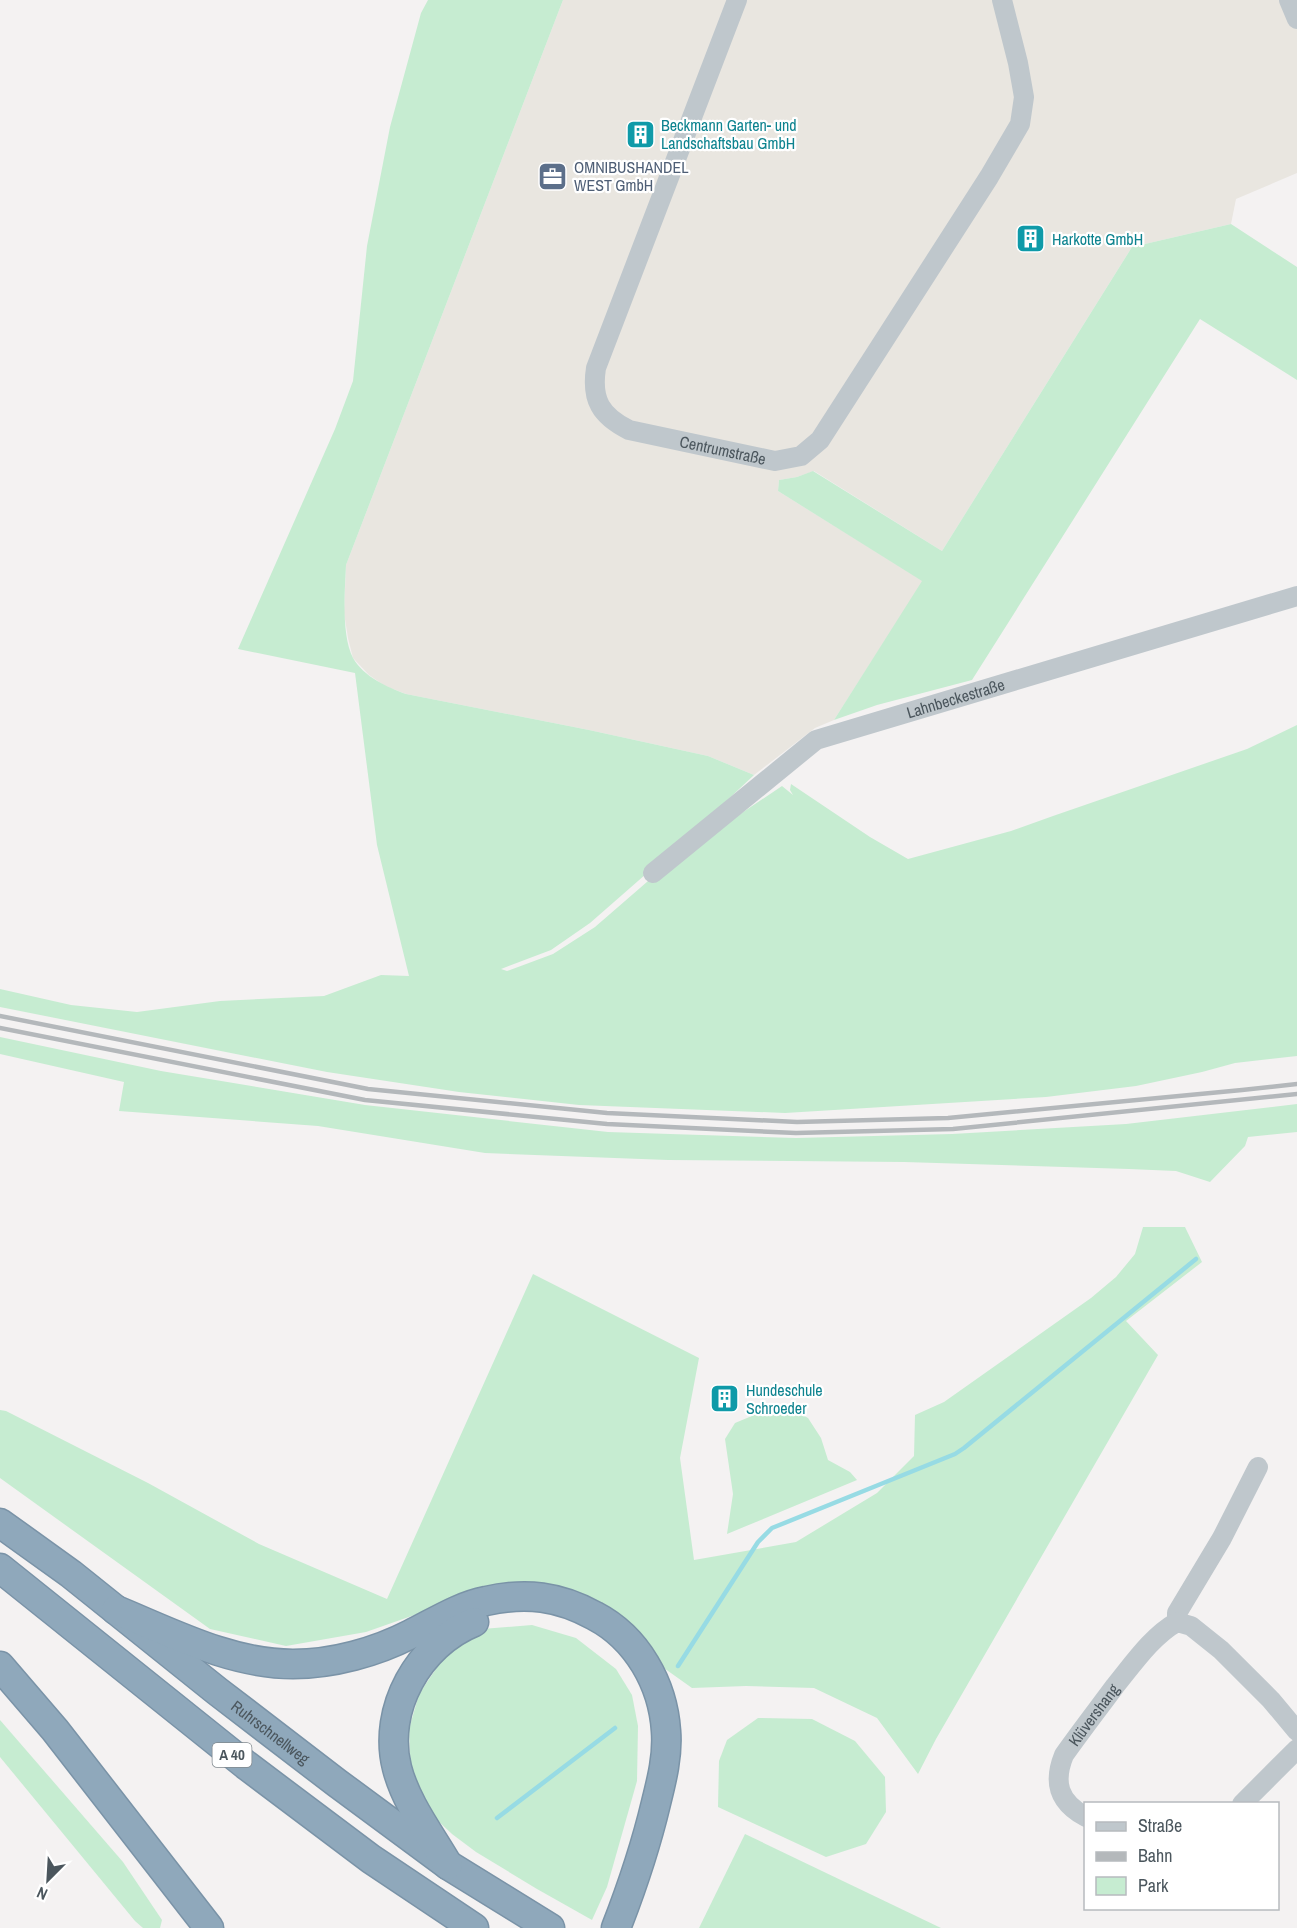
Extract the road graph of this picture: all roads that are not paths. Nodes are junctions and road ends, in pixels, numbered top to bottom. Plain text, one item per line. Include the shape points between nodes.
1 (737, 0) edge
2 (1002, 0) edge
3 (1289, 0) edge
4 (1297, 19) edge
5 (1297, 596) edge
6 (653, 873) dead end
7 (1258, 1467) dead end
8 (0, 1523) edge
9 (0, 1568) edge
10 (116, 1610) junction
11 (1177, 1622) junction
12 (0, 1666) edge
13 (1297, 1731) edge
14 (1297, 1749) edge
15 (1243, 1802) edge
16 (1084, 1816) edge
17 (448, 1865) junction
18 (208, 1928) edge
19 (474, 1928) edge
20 (550, 1928) edge
21 (600, 1928) edge
22 (616, 1928) edge

1 - 2 street, Centrumstraße via 596,368 593,386 599,405 614,423 629,430 775,461 801,456 820,440 1020,124 1024,97
3 - 4 street
5 - 6 street, Lahnbeckestraße via 816,740
7 - 11 street, Klüvershang via 1177,1613
8 - 10 highway, Ruhrschnellweg / A 40
9 - 19 highway, A 40 via 246,1765 371,1859
10 - 17 highway, Ruhrschnellweg / A 40 via 279,1739
10 - 22 highway via 207,1647 242,1657 294,1664 372,1650 457,1611 512,1596 562,1602 608,1623 644,1659 663,1709 666,1731 663,1773 652,1819
11 - 13 street via 1191,1626 1221,1650
11 - 16 street, Klüvershang via 1129,1669 1064,1755 1058,1781 1062,1797
12 - 18 highway via 55,1730
14 - 15 street
17 - 20 highway, Ruhrschnellweg / A 40
17 - 21 highway via 408,1797 396,1767 396,1724 409,1680 433,1648 486,1617 532,1612 580,1625 600,1636 631,1672 641,1692 649,1732 637,1814 622,1870

